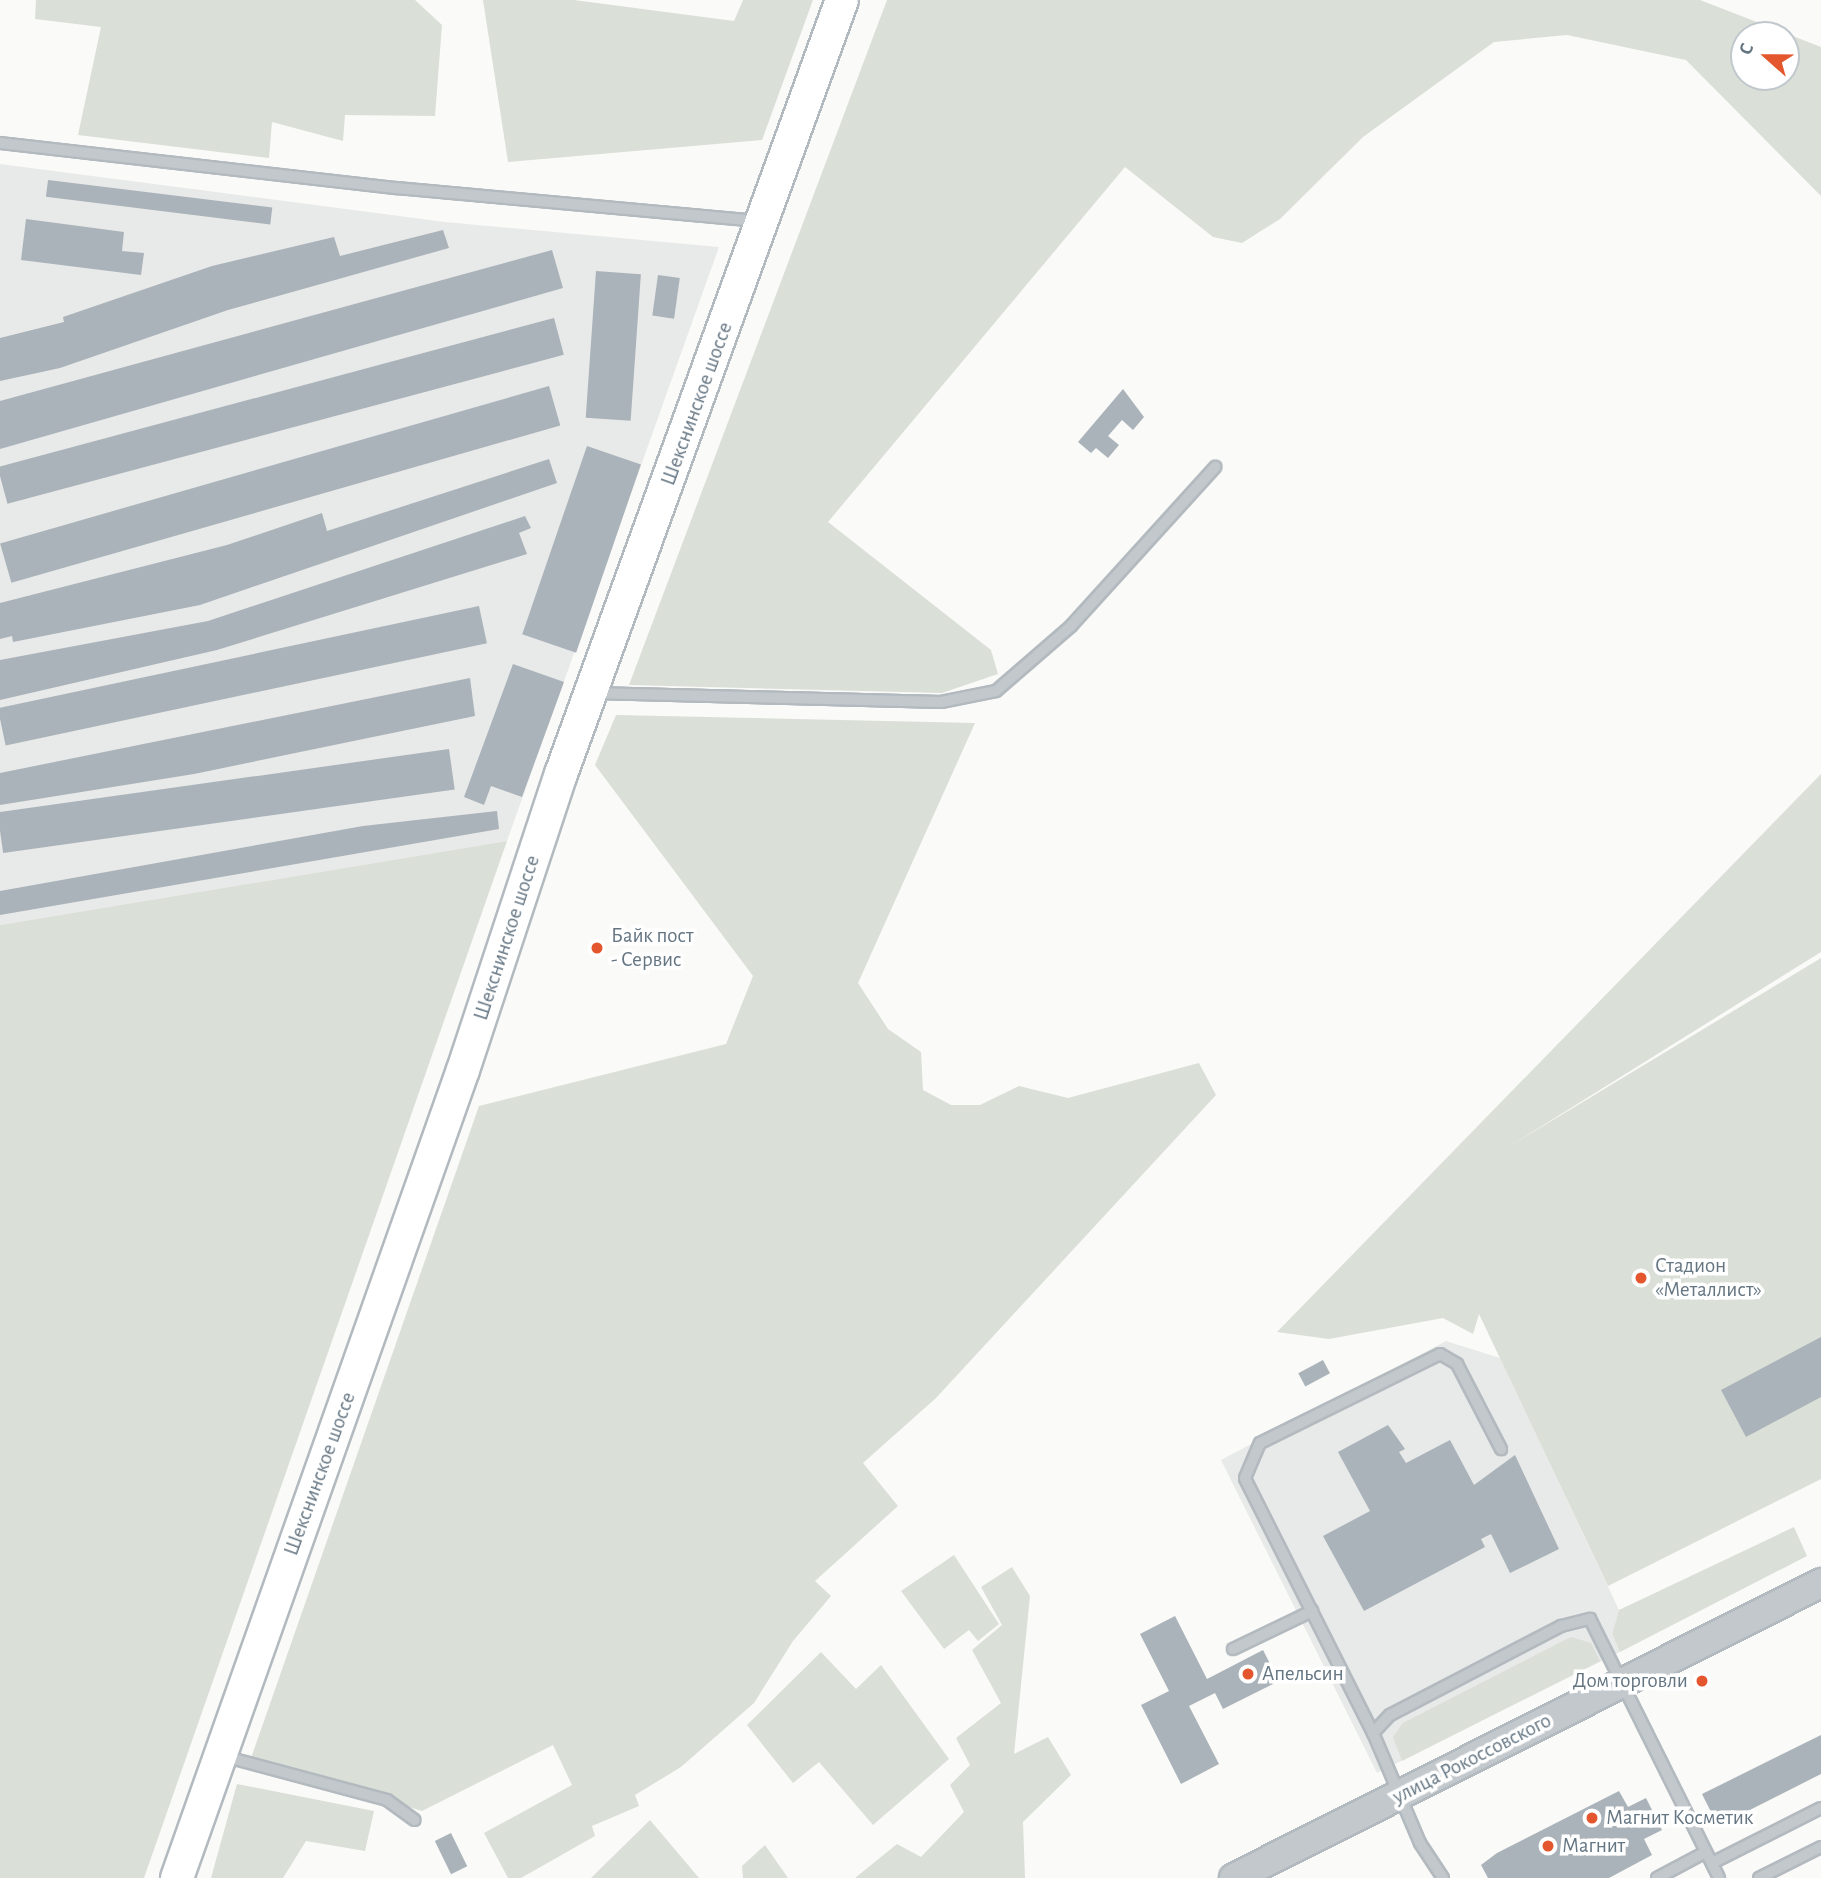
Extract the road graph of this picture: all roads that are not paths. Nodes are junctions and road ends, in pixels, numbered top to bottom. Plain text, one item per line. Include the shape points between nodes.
1 (842, 0) edge
2 (0, 143) edge
3 (764, 222) junction
4 (1215, 467) dead end
5 (591, 693) junction
6 (1502, 1450) dead end
7 (1821, 1583) edge
8 (1312, 1611) junction
9 (1233, 1649) dead end
10 (1621, 1683) junction
11 (1373, 1733) junction
12 (220, 1755) junction
13 (1400, 1796) junction
14 (1821, 1808) edge
15 (415, 1820) dead end
16 (1821, 1847) edge
17 (1706, 1852) junction
18 (1712, 1863) junction
19 (177, 1878) edge
20 (1234, 1878) edge
21 (1443, 1878) edge
22 (1657, 1878) edge
23 (1719, 1878) edge
24 (1759, 1878) edge

1 - 3 main road, Шекснинское шоссе
2 - 3 lane via 396,188
3 - 5 main road, Шекснинское шоссе
4 - 5 lane via 1072,626 996,691 941,702
5 - 12 main road, Шекснинское шоссе
6 - 8 lane via 1457,1363 1440,1354 1260,1443 1245,1478
7 - 10 street, улица Рокоссовского
8 - 9 lane
8 - 11 lane
10 - 11 lane via 1590,1619 1549,1632 1390,1715
10 - 13 street, улица Рокоссовского
10 - 17 lane
11 - 13 lane
12 - 15 lane via 387,1800
12 - 19 main road, Шекснинское шоссе
13 - 20 street, улица Рокоссовского
13 - 21 lane
14 - 18 lane
16 - 24 lane
17 - 18 lane
17 - 22 lane
18 - 23 lane

